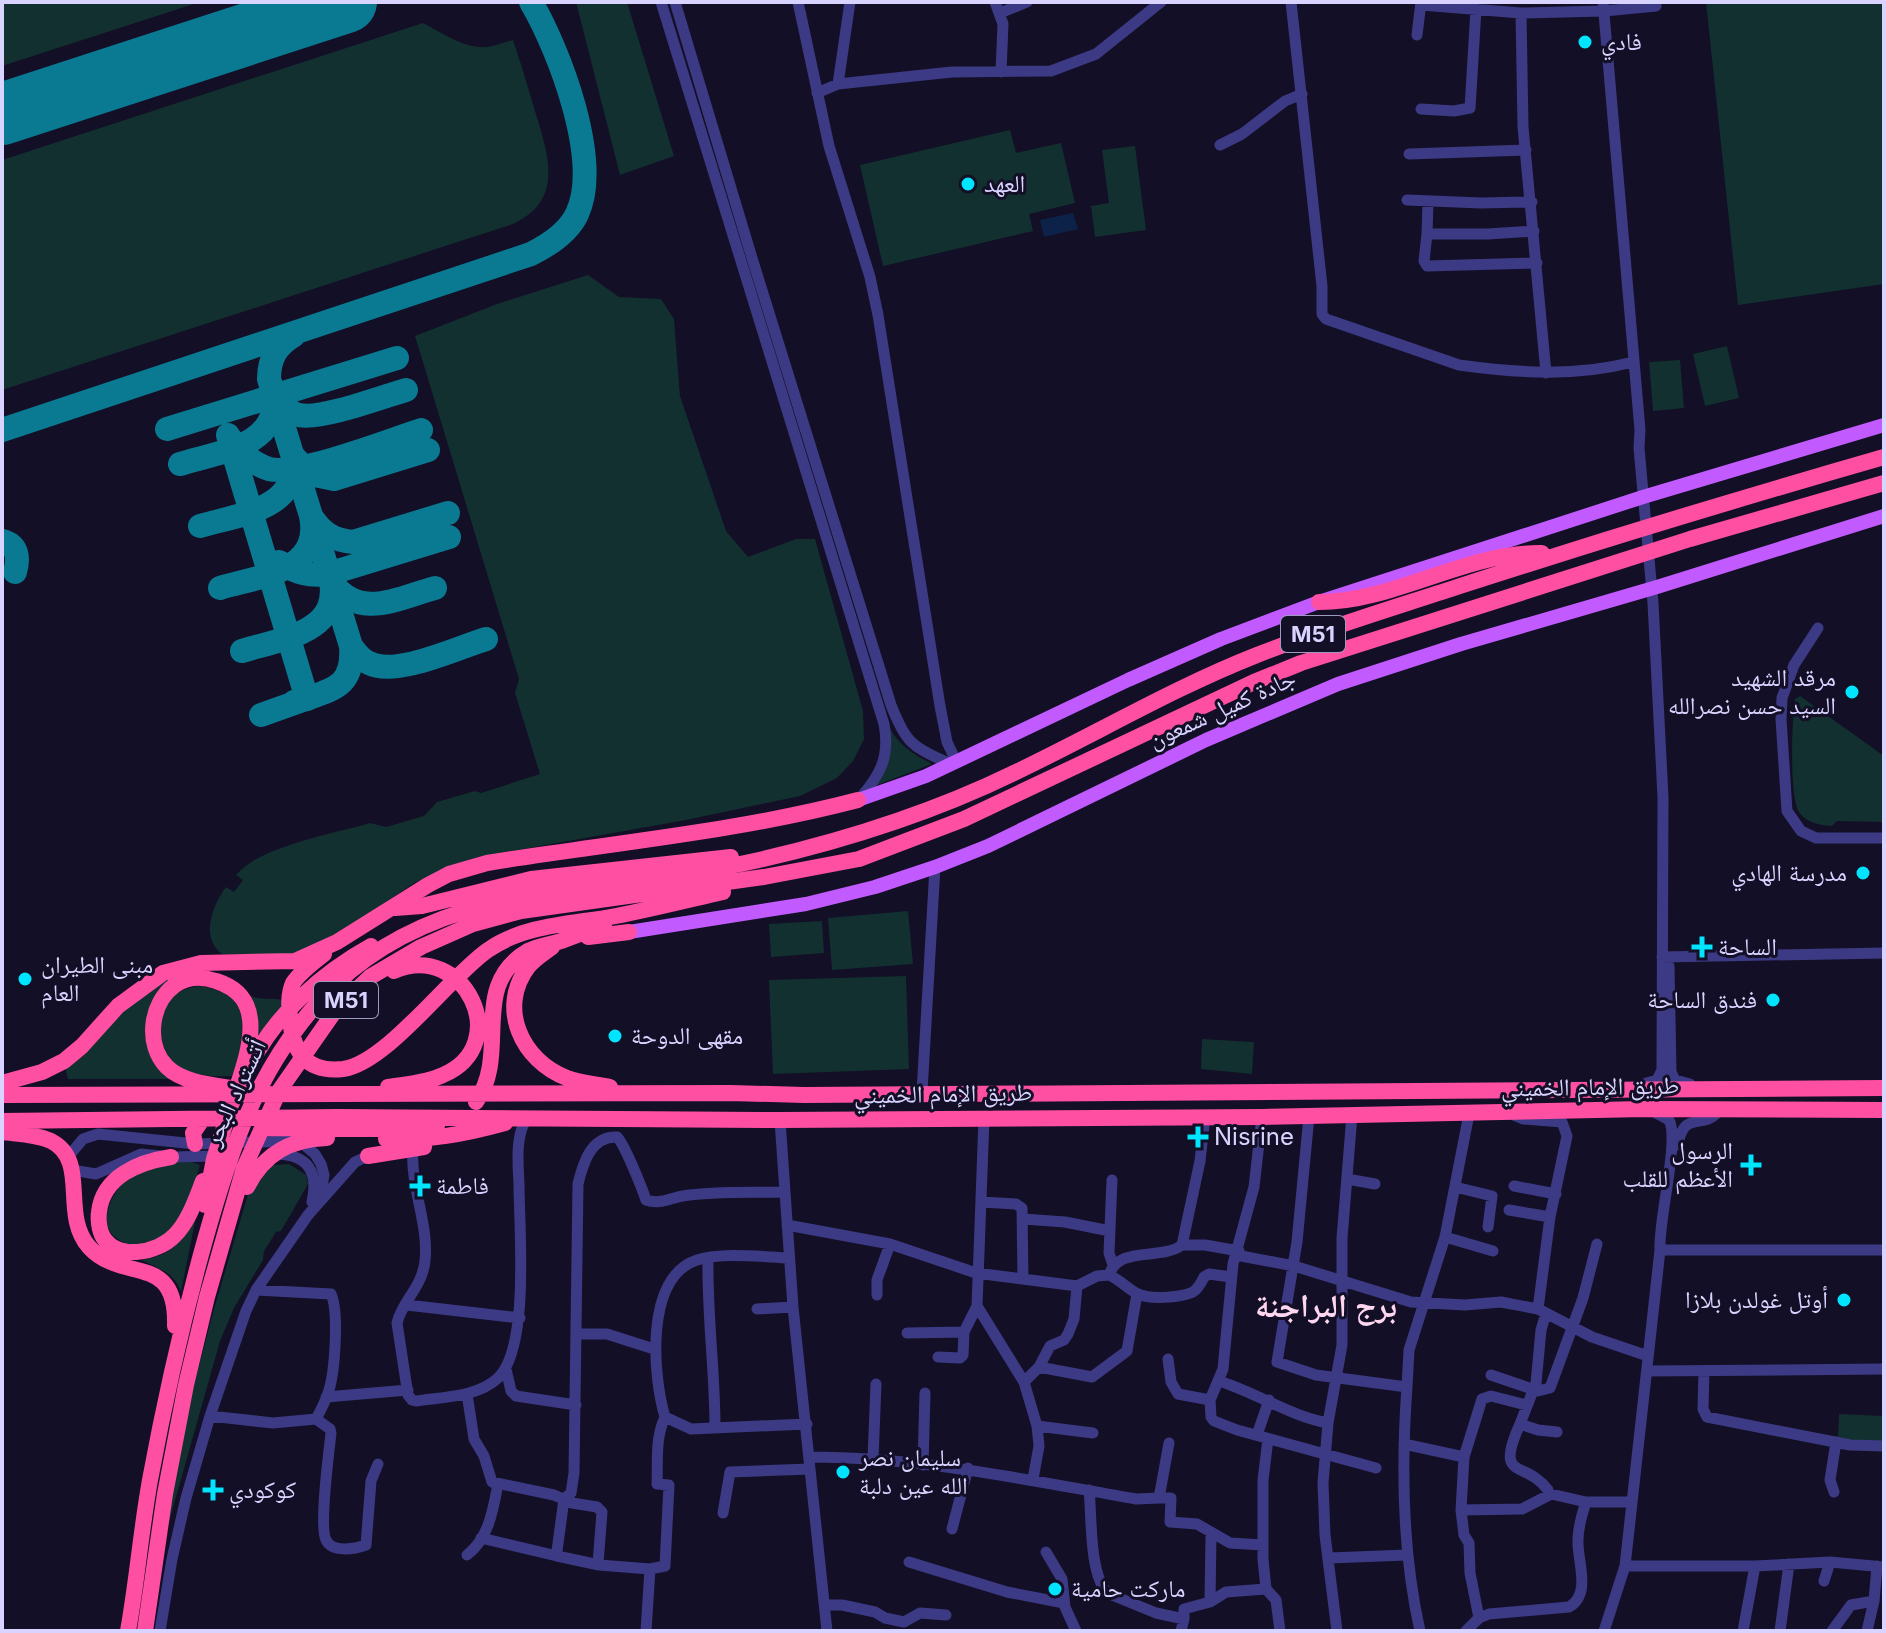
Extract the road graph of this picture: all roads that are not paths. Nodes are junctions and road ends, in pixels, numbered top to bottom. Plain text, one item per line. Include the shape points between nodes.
1 (661, 2) edge
2 (675, 2) edge
3 (798, 2) edge
4 (850, 2) edge
5 (1027, 2) edge
6 (1161, 2) edge
7 (1291, 2) edge
8 (1421, 3) edge
9 (1604, 6) edge
10 (1656, 6) dead end
11 (998, 8) edge
12 (1476, 9) junction
13 (1521, 13) junction
14 (1417, 35) dead end
15 (1001, 72) junction
16 (838, 84) junction
17 (817, 93) junction
18 (1302, 94) junction
19 (1421, 109) dead end
20 (1220, 145) dead end
21 (1526, 150) junction
22 (1409, 154) dead end
23 (1407, 200) dead end
24 (1428, 202) junction
25 (1532, 202) junction
26 (1534, 231) junction
27 (1427, 234) junction
28 (1537, 263) junction
29 (1633, 362) junction
30 (1546, 373) junction
31 (1884, 425) edge
32 (1884, 457) edge
33 (1884, 483) edge
34 (1647, 500) junction
35 (1884, 516) edge
36 (1560, 553) junction
37 (1653, 580) junction
38 (1319, 602) junction
39 (1818, 628) dead end
40 (953, 763) junction
41 (858, 800) junction
42 (1884, 838) edge
43 (760, 860) junction
44 (935, 867) junction
45 (764, 877) junction
46 (394, 908) junction
47 (470, 909) junction
48 (615, 916) junction
49 (629, 932) joint
50 (562, 940) junction
51 (337, 942) junction
52 (1884, 953) edge
53 (1665, 957) junction
54 (304, 1053) junction
55 (2, 1083) edge
56 (1884, 1088) edge
57 (1195, 1091) junction
58 (1718, 1091) junction
59 (922, 1092) junction
60 (1147, 1092) junction
61 (1625, 1092) junction
62 (630, 1094) junction
63 (2, 1095) edge
64 (336, 1095) junction
65 (557, 1095) junction
66 (232, 1103) junction
67 (1644, 1109) junction
68 (1720, 1109) junction
69 (1884, 1110) edge
70 (1508, 1112) junction
71 (1469, 1114) junction
72 (1352, 1115) junction
73 (1147, 1116) junction
74 (1200, 1116) junction
75 (1309, 1116) junction
76 (1262, 1117) junction
77 (526, 1118) junction
78 (240, 1119) junction
79 (557, 1119) junction
80 (984, 1119) junction
81 (202, 1120) junction
82 (780, 1120) junction
83 (2, 1121) edge
84 (1677, 1130) junction
85 (2, 1132) edge
86 (220, 1134) junction
87 (195, 1144) junction
88 (413, 1149) junction
89 (368, 1156) joint
90 (171, 1157) junction
91 (70, 1164) junction
92 (1347, 1179) junction
93 (1112, 1180) dead end
94 (1375, 1184) dead end
95 (1514, 1186) dead end
96 (1455, 1187) junction
97 (785, 1192) junction
98 (1556, 1194) junction
99 (981, 1202) junction
100 (319, 1203) junction
101 (1509, 1210) dead end
102 (308, 1215) junction
103 (1550, 1217) junction
104 (1023, 1219) junction
105 (787, 1225) junction
106 (1488, 1227) dead end
107 (1110, 1231) junction
108 (1445, 1237) junction
109 (204, 1244) junction
110 (890, 1244) junction
111 (1597, 1244) dead end
112 (1182, 1245) junction
113 (1660, 1249) junction
114 (1884, 1250) edge
115 (1493, 1251) dead end
116 (1237, 1253) junction
117 (789, 1258) junction
118 (708, 1259) junction
119 (217, 1263) junction
120 (1294, 1266) junction
121 (1111, 1270) junction
122 (976, 1273) junction
123 (1231, 1277) junction
124 (1023, 1279) junction
125 (1341, 1282) junction
126 (1077, 1286) junction
127 (256, 1290) junction
128 (1137, 1294) junction
129 (877, 1295) dead end
130 (1425, 1303) junction
131 (407, 1305) junction
132 (977, 1306) junction
133 (793, 1307) junction
134 (757, 1309) dead end
135 (1542, 1311) junction
136 (520, 1318) junction
137 (1570, 1327) junction
138 (964, 1332) junction
139 (907, 1333) dead end
140 (576, 1334) junction
141 (654, 1349) junction
142 (1648, 1356) junction
143 (938, 1357) dead end
144 (1168, 1359) dead end
145 (173, 1362) junction
146 (1039, 1367) junction
147 (506, 1369) junction
148 (1884, 1369) edge
149 (1647, 1371) junction
150 (1704, 1371) junction
151 (1491, 1375) dead end
152 (1336, 1377) junction
153 (1219, 1381) junction
154 (1024, 1382) junction
155 (876, 1384) dead end
156 (1407, 1387) junction
157 (1534, 1387) junction
158 (408, 1390) junction
159 (925, 1393) dead end
160 (467, 1394) junction
161 (326, 1397) junction
162 (1210, 1400) junction
163 (1269, 1400) junction
164 (576, 1405) junction
165 (1526, 1405) junction
166 (210, 1416) junction
167 (665, 1417) junction
168 (316, 1419) junction
169 (1328, 1423) junction
170 (807, 1424) junction
171 (1520, 1424) junction
172 (1037, 1426) junction
173 (715, 1428) junction
174 (1557, 1432) dead end
175 (1093, 1433) dead end
176 (1263, 1437) junction
177 (1836, 1442) junction
178 (1169, 1443) dead end
179 (1404, 1444) junction
180 (1884, 1446) edge
181 (1326, 1455) junction
182 (1464, 1457) junction
183 (873, 1459) junction
184 (810, 1463) junction
185 (378, 1464) dead end
186 (923, 1465) junction
187 (968, 1468) junction
188 (1376, 1468) dead end
189 (1033, 1479) junction
190 (498, 1484) junction
191 (1089, 1490) junction
192 (1834, 1492) dead end
193 (1548, 1495) junction
194 (1159, 1498) junction
195 (564, 1499) junction
196 (1586, 1502) junction
197 (1632, 1502) junction
198 (1461, 1510) junction
199 (723, 1513) dead end
200 (952, 1529) dead end
201 (1211, 1534) junction
202 (481, 1538) junction
203 (1263, 1545) junction
204 (1046, 1552) dead end
205 (467, 1555) dead end
206 (1407, 1555) junction
207 (557, 1556) junction
208 (1329, 1558) junction
209 (909, 1562) dead end
210 (1830, 1562) junction
211 (598, 1564) junction
212 (1789, 1564) junction
213 (1625, 1566) junction
214 (1755, 1566) junction
215 (1880, 1566) edge
216 (650, 1569) junction
217 (1824, 1581) dead end
218 (1266, 1589) junction
219 (1874, 1601) junction
220 (1210, 1602) junction
221 (1064, 1603) junction
222 (825, 1605) junction
223 (946, 1615) dead end
224 (1479, 1618) junction
225 (1182, 1625) edge
226 (128, 1631) edge
227 (145, 1631) edge
228 (160, 1631) edge
229 (646, 1631) edge
230 (827, 1631) edge
231 (1076, 1631) edge
232 (1280, 1631) edge
233 (1337, 1631) edge
234 (1420, 1631) edge
235 (1466, 1631) edge
236 (1604, 1631) edge
237 (1743, 1631) edge
238 (1780, 1631) edge
239 (1832, 1631) edge
240 (1867, 1631) edge

1 - 41 street via 884,724 884,763
2 - 40 street via 891,705 912,743
3 - 17 street
4 - 16 street
5 - 11 street
6 - 15 street via 1096,54 1070,66
7 - 18 street
8 - 12 street
8 - 14 street
9 - 10 street
9 - 13 street
9 - 29 street
11 - 15 street via 1003,24
12 - 13 street
12 - 19 street via 1470,108
13 - 21 street
15 - 16 street
16 - 17 street
17 - 40 street via 875,302
18 - 20 street
18 - 30 street via 1323,317 1459,365
21 - 22 street
21 - 25 street
23 - 24 street
24 - 25 street
24 - 27 street
25 - 26 street
26 - 27 street
26 - 28 street
27 - 28 street via 1427,266
28 - 30 street
29 - 30 street
29 - 34 street via 1647,451
31 - 34 main road
32 - 36 highway, جادة كميل شمعون / M51
33 - 45 highway, جادة كميل شمعون / M51 via 1301,663 906,843 859,859
34 - 37 street
34 - 38 main road
35 - 37 main road, جادة كميل شمعون
36 - 38 highway via 1505,557 1354,599
36 - 43 highway, جادة كميل شمعون / M51 via 1255,655 959,798
37 - 44 main road, جادة كميل شمعون via 1338,684
37 - 53 street via 1669,795
38 - 40 main road via 1221,639
39 - 42 street via 1794,665 1782,698 1787,811 1795,826 1816,838
40 - 41 main road
41 - 46 highway via 741,826 487,863 449,874
43 - 46 highway via 722,857 559,874
43 - 47 highway, أتستراد البحر / M51 via 558,889
44 - 49 main road, جادة كميل شمعون via 806,904
44 - 59 street
45 - 48 highway
45 - 54 highway, أتستراد البحر / M51 via 521,911 473,924 370,977 337,1008
46 - 51 highway
47 - 66 highway via 412,925 321,978 255,1055
47 - 109 highway, أتستراد البحر / M51 via 410,932 360,964 325,994 287,1039 261,1082 225,1169
48 - 50 highway
48 - 51 highway via 554,925 502,942 372,1055 344,1069 328,1069 299,1055 289,1004 292,985
49 - 50 highway
50 - 62 highway via 520,980 513,1016 523,1042 536,1060 566,1078
50 - 78 highway via 525,953 503,973 493,1000 489,1079 478,1100 459,1117 427,1128 267,1128
51 - 55 highway via 295,961 201,963 163,973 118,1006 64,1061
52 - 53 street
53 - 58 street via 1671,1072 1679,1082
53 - 61 street via 1661,1075
54 - 64 highway via 347,1008 397,969 421,965 459,980 472,998 479,1023 473,1046 459,1065 423,1081
54 - 119 highway, أتستراد البحر / M51 via 279,1091 244,1168
56 - 58 highway, طريق الإمام الخميني
57 - 60 highway, طريق الإمام الخميني
57 - 61 highway, طريق الإمام الخميني
57 - 74 highway via 1182,1105
58 - 61 highway, طريق الإمام الخميني
59 - 60 highway, طريق الإمام الخميني
59 - 62 highway, طريق الإمام الخميني
60 - 73 highway via 1160,1098 1163,1106
62 - 65 highway, طريق الإمام الخميني
63 - 64 highway, طريق الإمام الخميني
64 - 65 highway, طريق الإمام الخميني
64 - 66 highway via 309,1088 229,1088 169,1069 152,1030 157,1007 184,980 211,979 234,989 247,1006 250,1045
65 - 79 highway via 548,1106
66 - 86 highway
67 - 68 highway, طريق الإمام الخميني
67 - 70 highway, طريق الإمام الخميني
67 - 84 street via 1664,1116
68 - 69 highway, طريق الإمام الخميني
68 - 84 street via 1710,1119
70 - 71 highway, طريق الإمام الخميني
70 - 98 street via 1566,1127
71 - 72 highway, طريق الإمام الخميني
71 - 96 street
72 - 75 highway, طريق الإمام الخميني
72 - 92 street
73 - 74 highway, طريق الإمام الخميني
73 - 80 highway, طريق الإمام الخميني
74 - 76 highway, طريق الإمام الخميني
74 - 112 street via 1200,1161
75 - 76 highway, طريق الإمام الخميني
75 - 120 street
76 - 116 street via 1254,1187
77 - 78 highway, طريق الإمام الخميني
77 - 79 highway, طريق الإمام الخميني
77 - 88 highway via 476,1138
77 - 119 highway via 457,1135 307,1140 278,1150 247,1186
77 - 136 street via 520,1132
78 - 81 highway, طريق الإمام الخميني
79 - 82 highway, طريق الإمام الخميني
80 - 82 highway, طريق الإمام الخميني
80 - 99 street
81 - 83 highway, طريق الإمام الخميني
81 - 87 highway via 193,1133
82 - 97 street
84 - 113 street
85 - 91 highway via 52,1142
86 - 90 highway via 177,1234 143,1252 120,1249 103,1237 98,1220 101,1199 112,1182 136,1166
86 - 109 highway via 204,1210
87 - 91 street via 98,1134 83,1139
87 - 100 street via 302,1143 321,1164
88 - 89 highway
88 - 131 street via 426,1239 420,1280
89 - 100 street via 355,1162
90 - 91 street via 141,1154 96,1174
90 - 102 street via 292,1154 311,1172 314,1192
91 - 145 highway via 76,1223 90,1247 109,1261 151,1274 169,1290 175,1308
92 - 94 street
92 - 125 street
93 - 107 street
95 - 98 street
96 - 106 street via 1491,1195
96 - 108 street
97 - 105 street
97 - 140 street via 651,1202 623,1142 610,1137 596,1144 578,1184
98 - 103 street
99 - 104 street via 1020,1205
99 - 122 street
100 - 102 street
101 - 103 street
102 - 127 street
103 - 135 street
104 - 107 street
104 - 124 street
105 - 110 street
105 - 117 street
107 - 121 street
108 - 115 street
108 - 130 street
109 - 145 highway, أتستراد البحر / M51
110 - 122 street
110 - 129 street
111 - 137 street
112 - 116 street
112 - 121 street via 1174,1251 1125,1258
113 - 114 street
113 - 142 street
116 - 120 street
116 - 123 street
117 - 118 street
117 - 133 street
118 - 141 street via 685,1267 664,1294
118 - 173 street
119 - 227 highway, أتستراد البحر / M51 via 186,1385
120 - 125 street
120 - 152 street via 1277,1362
121 - 126 street
121 - 128 street
122 - 124 street
122 - 132 street
123 - 128 street via 1207,1275 1196,1289 1177,1296
123 - 153 street
124 - 126 street
125 - 130 street
125 - 152 street via 1342,1345
126 - 146 street via 1068,1334 1050,1346
127 - 161 street via 327,1292 333,1297 332,1378
127 - 166 street
128 - 146 street via 1122,1357 1092,1377
130 - 135 street via 1501,1302
130 - 156 street via 1409,1350
131 - 136 street
131 - 158 street via 397,1323
132 - 138 street
132 - 154 street
133 - 134 street
133 - 170 street
135 - 137 street
135 - 157 street
136 - 147 street
137 - 142 street
137 - 157 street via 1552,1385 1541,1391
138 - 139 street
138 - 143 street via 960,1358
140 - 141 street via 607,1334
140 - 164 street
141 - 167 street
142 - 149 street
144 - 162 street via 1178,1394
145 - 226 highway, أتستراد البحر / M51
146 - 154 street
147 - 160 street via 492,1383
147 - 164 street via 516,1396
148 - 150 street
149 - 150 street
149 - 197 street
150 - 177 street via 1707,1417
151 - 157 street
152 - 156 street
152 - 169 street
153 - 162 street
153 - 163 street
154 - 172 street
155 - 183 street
156 - 179 street
157 - 165 street
158 - 160 street via 416,1401
158 - 161 street
159 - 186 street
160 - 190 street via 474,1439 489,1479
161 - 168 street
162 - 176 street via 1214,1421
163 - 169 street
163 - 176 street
164 - 195 street via 573,1484
165 - 171 street
165 - 182 street via 1491,1396 1482,1399
166 - 168 street via 273,1423
166 - 228 street via 172,1559
167 - 173 street via 691,1429
167 - 216 street via 657,1443 657,1484 669,1485 665,1566
168 - 185 street via 331,1433 324,1535 329,1544 366,1545 371,1481
169 - 181 street
170 - 173 street
170 - 184 street
171 - 174 street
171 - 193 street via 1510,1460 1516,1469 1539,1479
172 - 175 street
172 - 189 street
176 - 181 street
176 - 203 street
177 - 180 street
177 - 192 street via 1830,1480
178 - 194 street
179 - 182 street
179 - 206 street
181 - 188 street
181 - 208 street
182 - 198 street
183 - 184 street
183 - 186 street
184 - 199 street via 730,1472
184 - 222 street
186 - 187 street
187 - 189 street
187 - 200 street
189 - 191 street
190 - 195 street
190 - 202 street
191 - 194 street
191 - 225 street via 1102,1587
193 - 196 street
193 - 198 street via 1522,1509
194 - 201 street via 1171,1498 1170,1522 1197,1524
195 - 207 street
195 - 211 street via 602,1512
196 - 197 street
196 - 224 street via 1577,1544 1582,1587 1575,1603
197 - 213 street
198 - 224 street
201 - 203 street via 1230,1543
201 - 220 street
202 - 205 street
202 - 207 street
203 - 218 street
204 - 221 street via 1062,1579
206 - 208 street
206 - 234 street
207 - 211 street
208 - 233 street
209 - 221 street
210 - 212 street
210 - 215 street
210 - 217 street
211 - 216 street
212 - 214 street
212 - 238 street
213 - 214 street
213 - 236 street
214 - 237 street
215 - 219 street
216 - 229 street
218 - 220 street via 1226,1592
218 - 232 street via 1276,1600
219 - 239 street via 1851,1605
219 - 240 street
220 - 225 street via 1184,1609
221 - 231 street
222 - 223 street via 904,1622 920,1613
222 - 230 street
224 - 235 street

